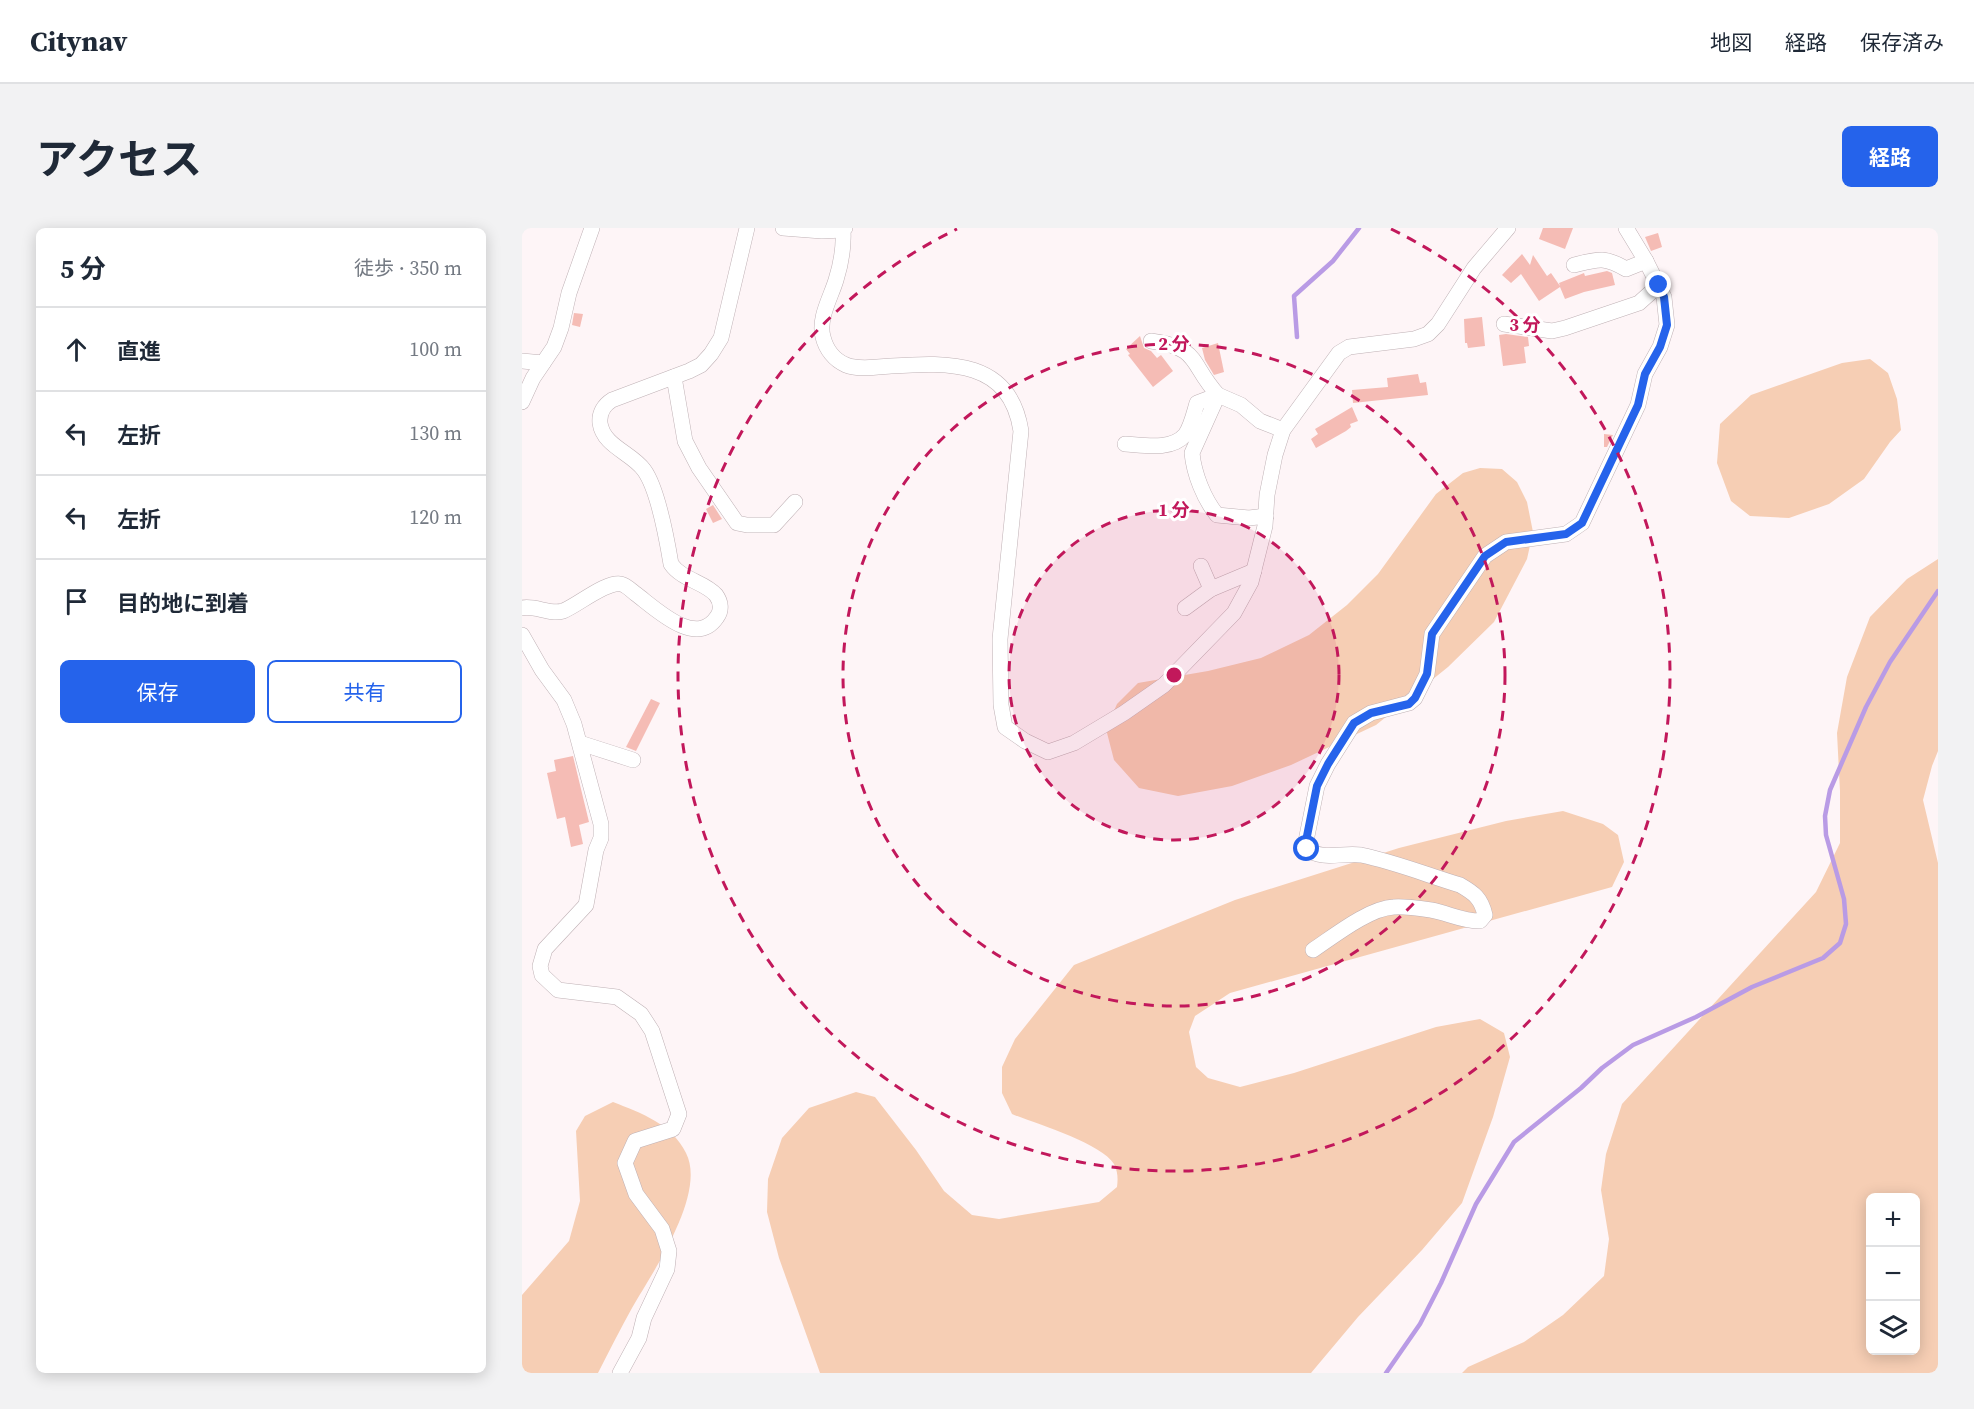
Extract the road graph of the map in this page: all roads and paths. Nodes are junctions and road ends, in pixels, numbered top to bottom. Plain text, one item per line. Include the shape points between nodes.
1 (592, 228) edge
2 (747, 228) edge
3 (783, 228) edge
4 (1508, 228) edge
5 (1626, 228) edge
6 (844, 229) edge
7 (1646, 261) junction
8 (1574, 265) dead end
9 (1659, 285) junction
10 (1504, 324) dead end
11 (1151, 341) dead end
12 (522, 361) edge
13 (543, 363) junction
14 (674, 377) junction
15 (1218, 395) junction
16 (522, 402) edge
17 (1283, 430) junction
18 (1125, 444) dead end
19 (795, 502) dead end
20 (1266, 516) junction
21 (1201, 566) dead end
22 (1254, 571) junction
23 (1211, 589) junction
24 (522, 608) edge
25 (1185, 608) dead end
26 (522, 635) edge
27 (580, 743) junction
28 (633, 760) dead end
29 (1313, 950) dead end
30 (620, 1373) edge

1 - 13 street via 561,328
2 - 14 street via 721,338 702,365
3 - 6 street
4 - 17 street via 1474,268 1428,334 1349,347 1340,352
5 - 7 street
6 - 22 street via 837,277 823,320 823,336 836,358 847,365 867,367 947,364 972,370 1001,385 1019,414 1021,431 1000,639 1005,728 1048,752 1074,743 1124,713 1164,685 1234,613
7 - 8 street via 1626,268 1600,258
7 - 9 street
9 - 10 street via 1639,303 1565,328 1552,331
9 - 29 street via 1667,325 1645,374 1638,405 1582,523 1566,534 1506,542 1485,556 1432,634 1427,674 1415,698 1409,704 1371,713 1354,723 1317,786 1306,841 1310,852 1359,855 1460,885 1474,893 1485,915 1480,921 1473,921 1431,910 1394,907 1361,920
11 - 15 street via 1171,344 1191,354
12 - 13 street
13 - 16 street
14 - 19 street via 685,441 737,523 774,525
14 - 24 street via 606,404 600,413 600,424 605,436 644,469 654,491 671,564 716,595 720,613 712,625 691,630 622,584 612,585 559,612
15 - 17 street via 1241,405 1260,422
15 - 18 street via 1197,403 1185,435 1175,441 1156,447
15 - 20 street via 1192,453 1209,505 1217,515
17 - 20 street via 1267,495
20 - 22 street
21 - 23 street
22 - 23 street
23 - 25 street
26 - 27 street via 564,700
27 - 28 street
27 - 30 street via 601,824 601,838 586,904 545,949 540,966 558,990 617,997 641,1014 652,1031 680,1114 673,1129 635,1141 625,1163 636,1194 662,1229 669,1251 667,1269

